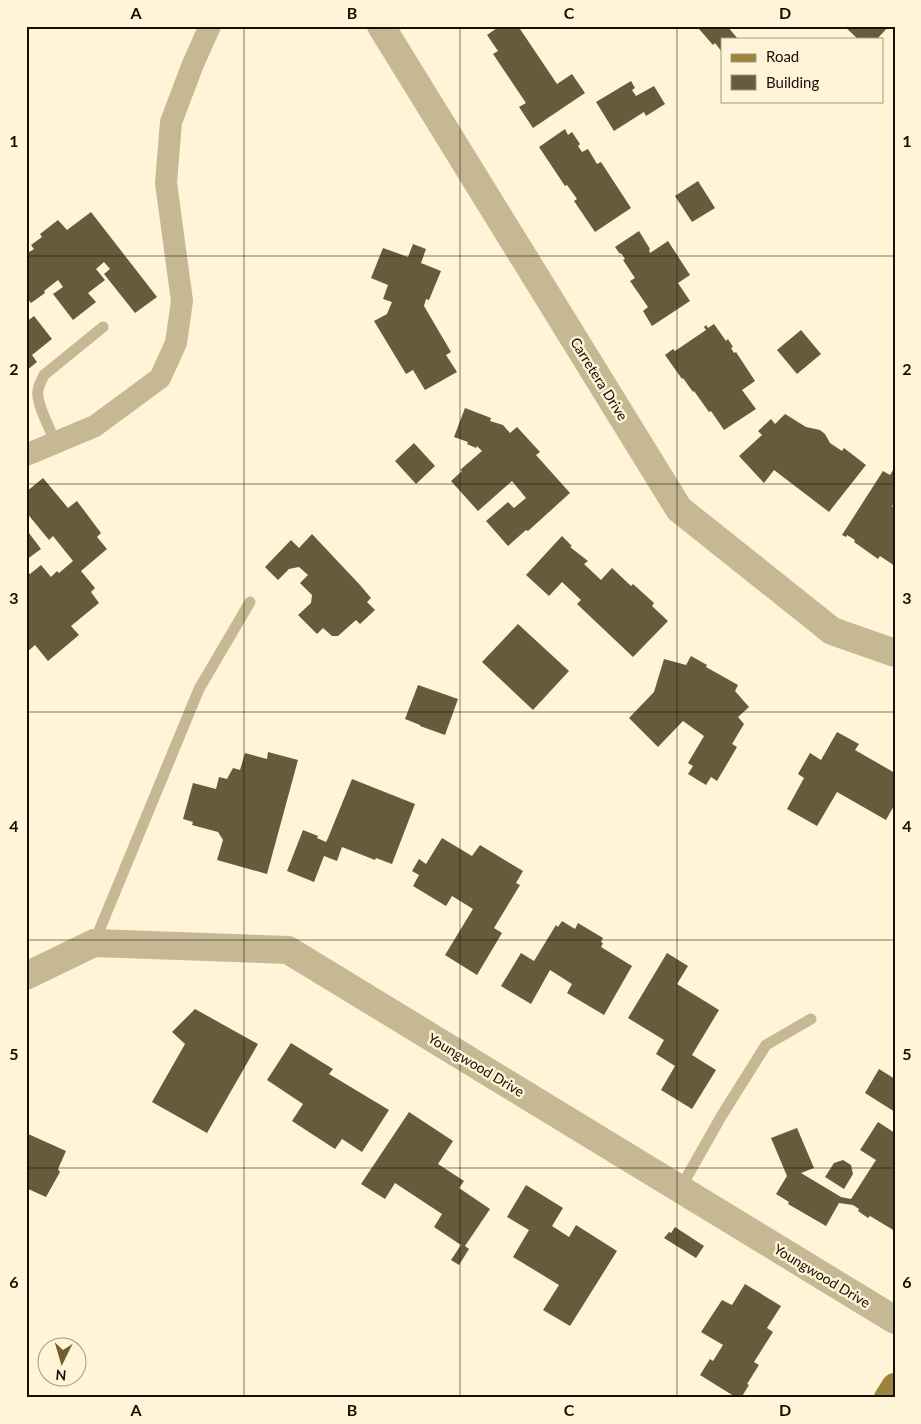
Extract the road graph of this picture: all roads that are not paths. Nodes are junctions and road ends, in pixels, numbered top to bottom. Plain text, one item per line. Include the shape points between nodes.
1 (210, 26) edge
2 (381, 26) edge
3 (103, 327) dead end
4 (56, 443) junction
5 (26, 455) edge
6 (250, 602) dead end
7 (895, 653) edge
8 (94, 942) junction
9 (26, 976) edge
10 (811, 1019) dead end
11 (680, 1189) junction
12 (895, 1320) edge
13 (895, 1388) edge
14 (888, 1398) edge

1 - 4 street via 171,122 166,183 182,301 176,343 160,378 95,426
2 - 7 street, Carretera Drive via 679,509 832,631
3 - 4 lane via 44,375 40,384 37,392 39,401
4 - 5 street
6 - 8 lane via 199,689
8 - 9 street, Youngwood Drive
8 - 11 street, Youngwood Drive via 288,950
10 - 11 lane via 766,1045
11 - 12 street, Youngwood Drive
13 - 14 main road

